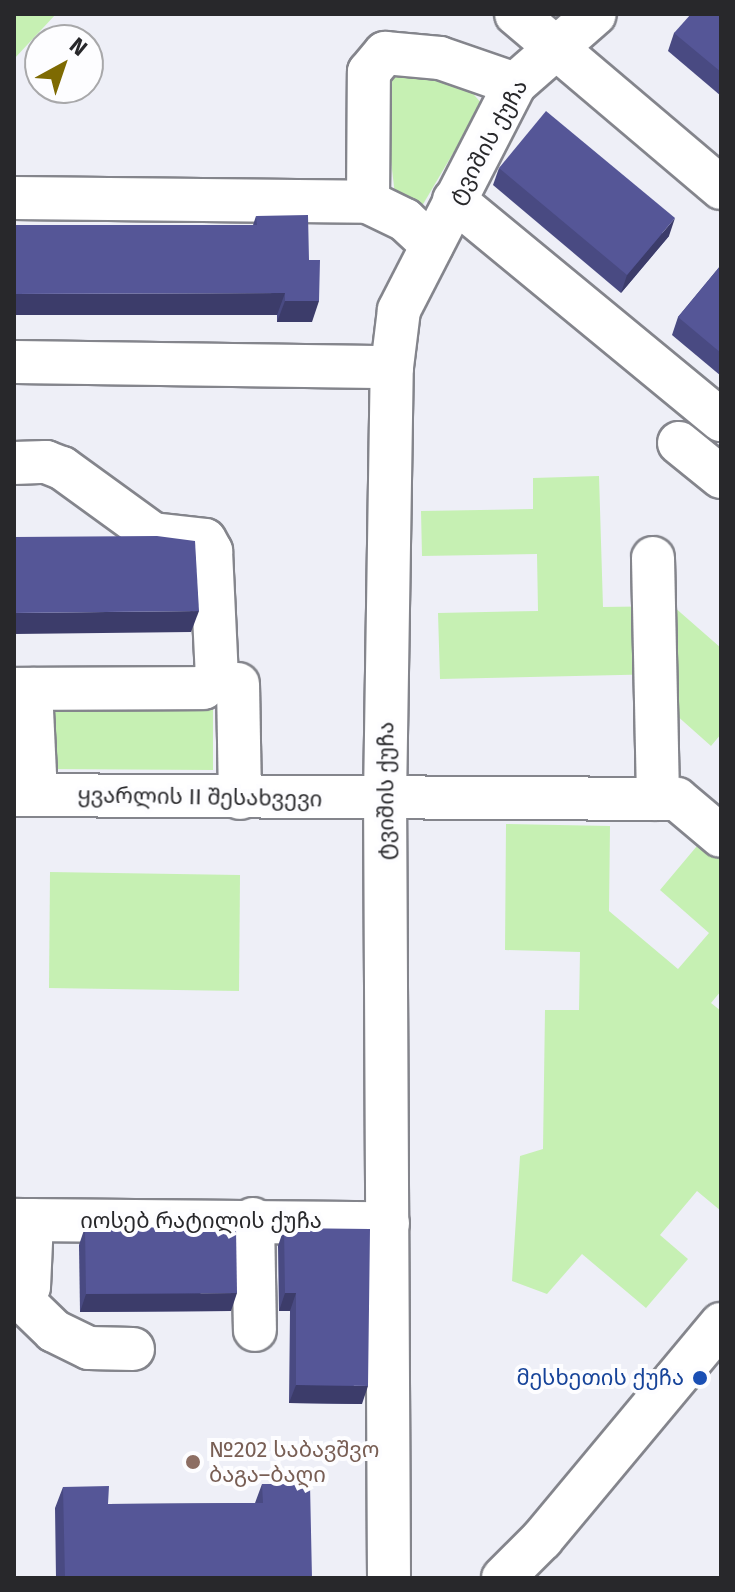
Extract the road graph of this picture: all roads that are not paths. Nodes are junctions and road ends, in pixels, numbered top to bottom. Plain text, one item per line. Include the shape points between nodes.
1 (516, 14) edge
2 (595, 14) edge
3 (552, 48) junction
4 (515, 84) junction
5 (721, 188) edge
6 (14, 198) edge
7 (454, 200) junction
8 (368, 202) junction
9 (432, 245) junction
10 (14, 362) edge
11 (392, 367) junction
12 (721, 420) edge
13 (679, 443) dead end
14 (14, 463) edge
15 (721, 477) edge
16 (653, 558) dead end
17 (238, 684) dead end
18 (23, 689) edge
19 (25, 795) edge
20 (240, 798) junction
21 (385, 799) junction
22 (658, 799) junction
23 (721, 836) edge
24 (253, 1219) junction
25 (23, 1220) edge
26 (388, 1223) junction
27 (17, 1299) edge
28 (721, 1324) edge
29 (255, 1330) dead end
30 (133, 1349) dead end
31 (389, 1578) edge
32 (503, 1578) edge

1 - 3 street
2 - 3 street, ტვიშის ქუჩა
3 - 4 street, ტვიშის ქუჩა
3 - 5 street
4 - 7 street, ტვიშის ქუჩა
4 - 8 street via 440,58 385,53 369,72
6 - 8 street
7 - 9 street, ტვიშის ქუჩა
7 - 12 street
8 - 9 street via 405,220
9 - 11 street, ტვიშის ქუჩა via 399,310
10 - 11 street
11 - 21 street, ტვიშის ქუჩა
13 - 15 street
14 - 18 street via 46,462 62,468 153,534 194,536 211,551 217,676 203,688
16 - 22 street
17 - 20 street
18 - 19 street
19 - 20 street, ყვარლის II შესახვევი
20 - 21 street, ყვარლის II შესახვევი
21 - 22 street, ყვარლის II შესახვევი
21 - 26 street, ტვიშის ქუჩა
22 - 23 street via 677,799
24 - 25 street, იოსებ რატილის ქუჩა
24 - 26 street, იოსებ რატილის ქუჩა
24 - 29 street
25 - 27 street via 29,1287
26 - 31 street, ტვიშის ქუჩა
27 - 30 street via 54,1331 89,1348
28 - 32 street via 542,1539

